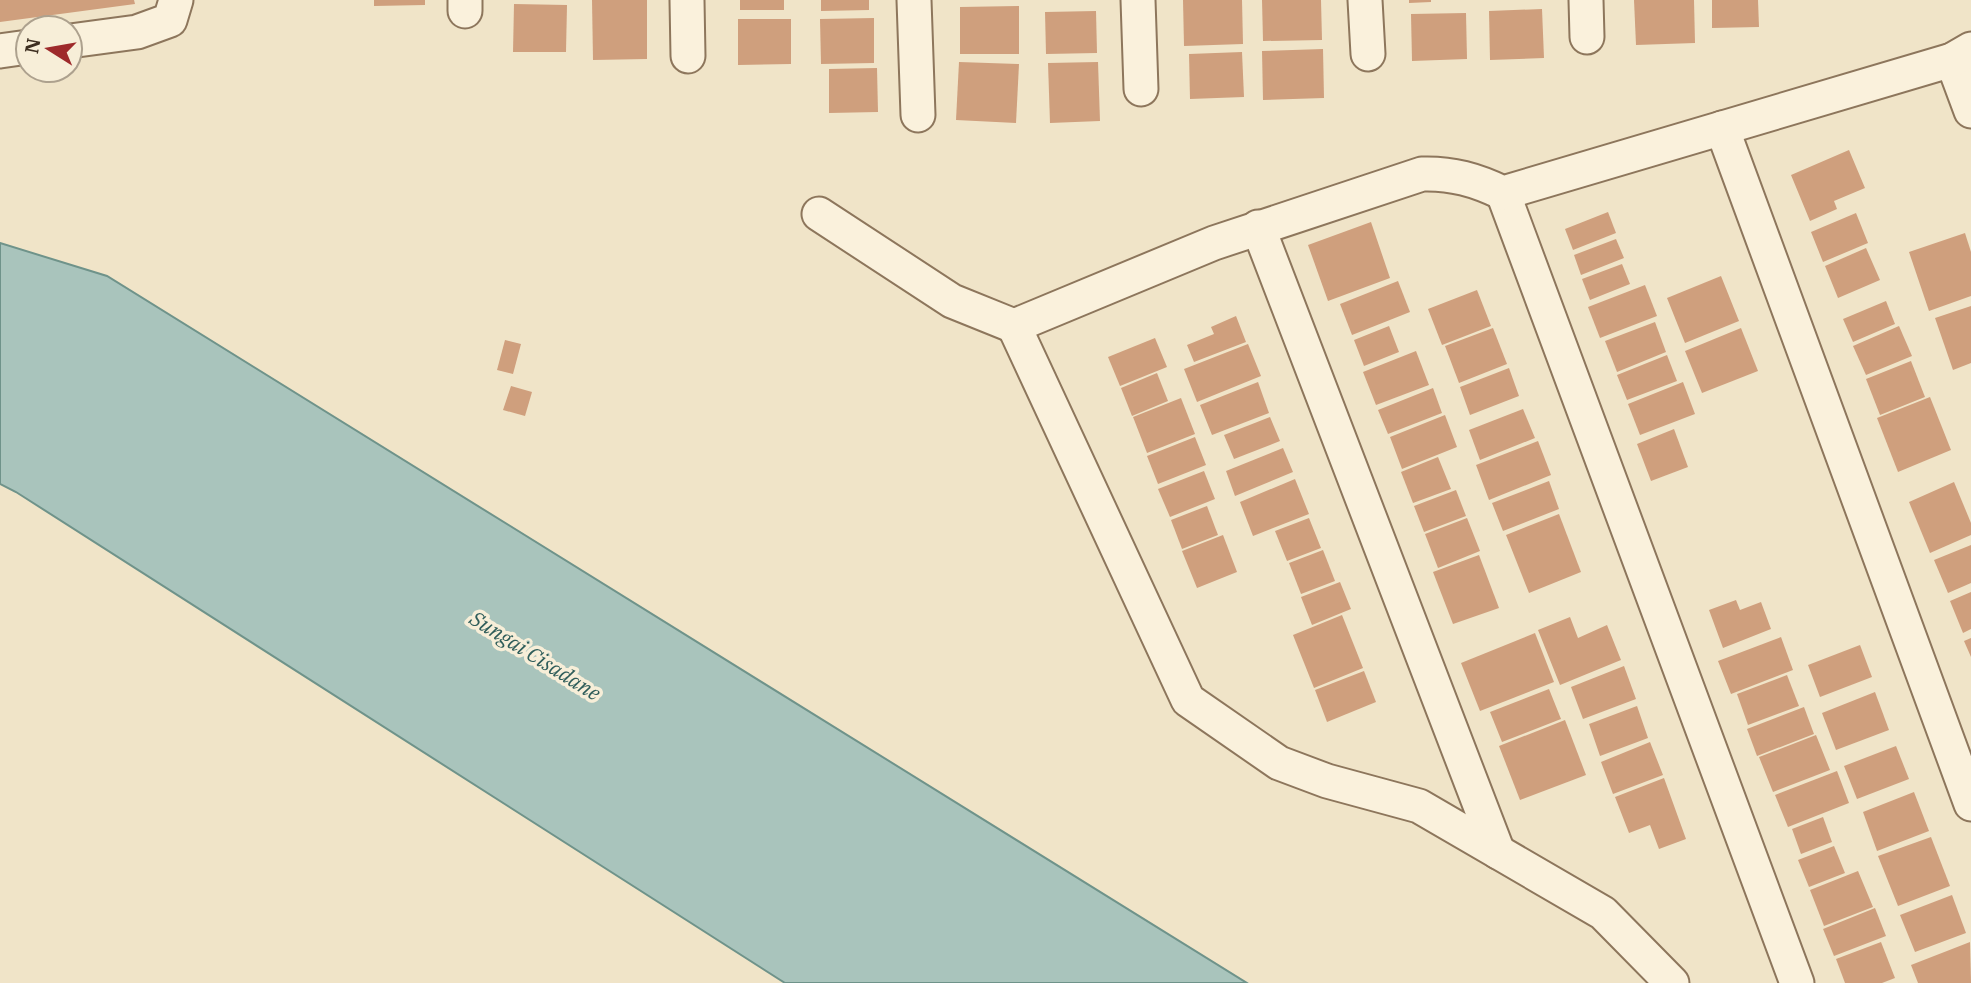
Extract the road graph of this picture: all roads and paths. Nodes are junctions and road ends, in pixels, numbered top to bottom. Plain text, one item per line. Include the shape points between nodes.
1 (176, 0) edge
2 (687, 0) edge
3 (914, 0) edge
4 (1139, 0) edge
5 (1366, 0) edge
6 (1586, 0) edge
7 (1587, 37) dead end
8 (84, 39) edge
9 (1367, 54) dead end
10 (1962, 55) edge
11 (688, 56) dead end
12 (1142, 89) dead end
13 (1971, 111) edge
14 (918, 115) dead end
15 (1722, 128) junction
16 (1503, 193) junction
17 (819, 214) dead end
18 (1258, 228) junction
19 (1014, 326) junction
20 (1971, 804) edge
21 (1498, 852) junction
22 (1672, 983) edge
23 (1797, 983) edge

1 - 8 street via 170,20 137,32
2 - 11 street
3 - 14 street
4 - 12 street
5 - 9 street
6 - 7 street
10 - 13 street
10 - 15 street
15 - 16 street
15 - 20 street
16 - 18 street via 1444,173 1422,174
16 - 23 street
17 - 19 street via 952,301
18 - 19 street
18 - 21 street
19 - 21 street via 1188,700 1279,763 1419,806
21 - 22 street via 1603,913

